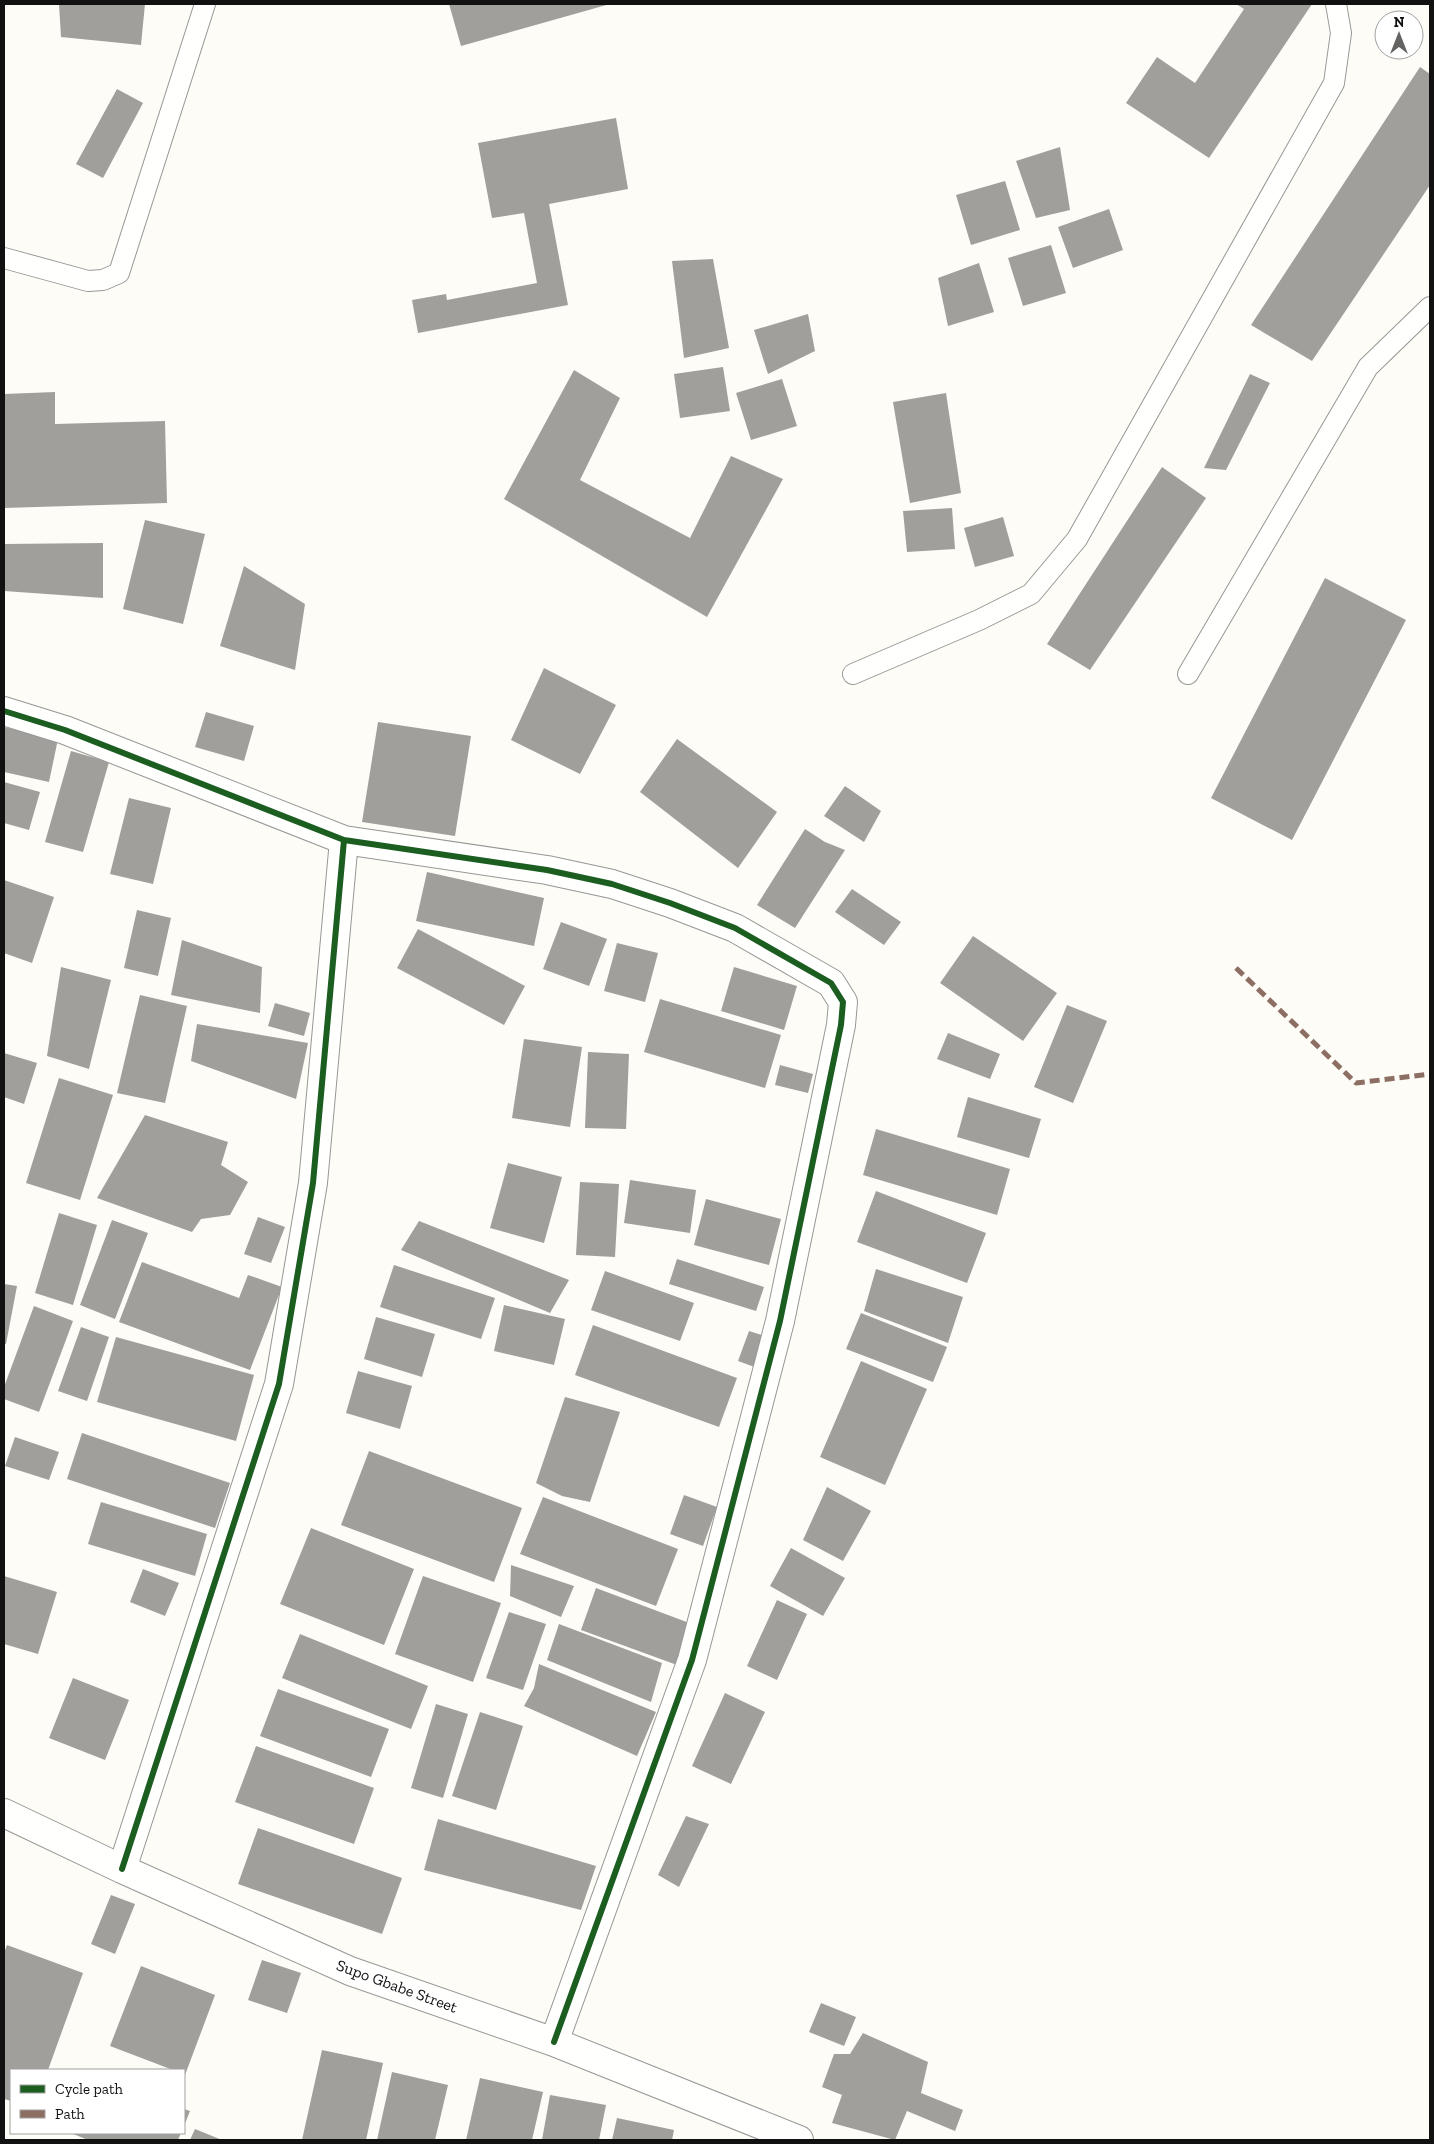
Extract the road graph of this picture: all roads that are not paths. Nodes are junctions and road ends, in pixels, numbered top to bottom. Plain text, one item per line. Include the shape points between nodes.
1 (205, 4) edge
2 (1336, 4) edge
3 (4, 258) edge
4 (1430, 307) edge
5 (853, 674) dead end
6 (1188, 674) dead end
7 (4, 711) edge
8 (344, 840) junction
9 (4, 1813) edge
10 (122, 1869) junction
11 (554, 2042) junction
12 (799, 2140) edge

1 - 3 lane via 119,273 103,280 88,281
2 - 5 lane via 1341,33 1334,83 1077,539 1031,594
4 - 6 lane via 1368,366
7 - 8 street via 65,730
8 - 10 street via 313,1183 279,1384
8 - 11 street via 547,870 612,884 735,928 831,984 843,1002 841,1026 780,1321 692,1660
9 - 10 street, Supo Gbabe Street
10 - 11 street, Supo Gbabe Street via 350,1971
11 - 12 street, Supo Gbabe Street

